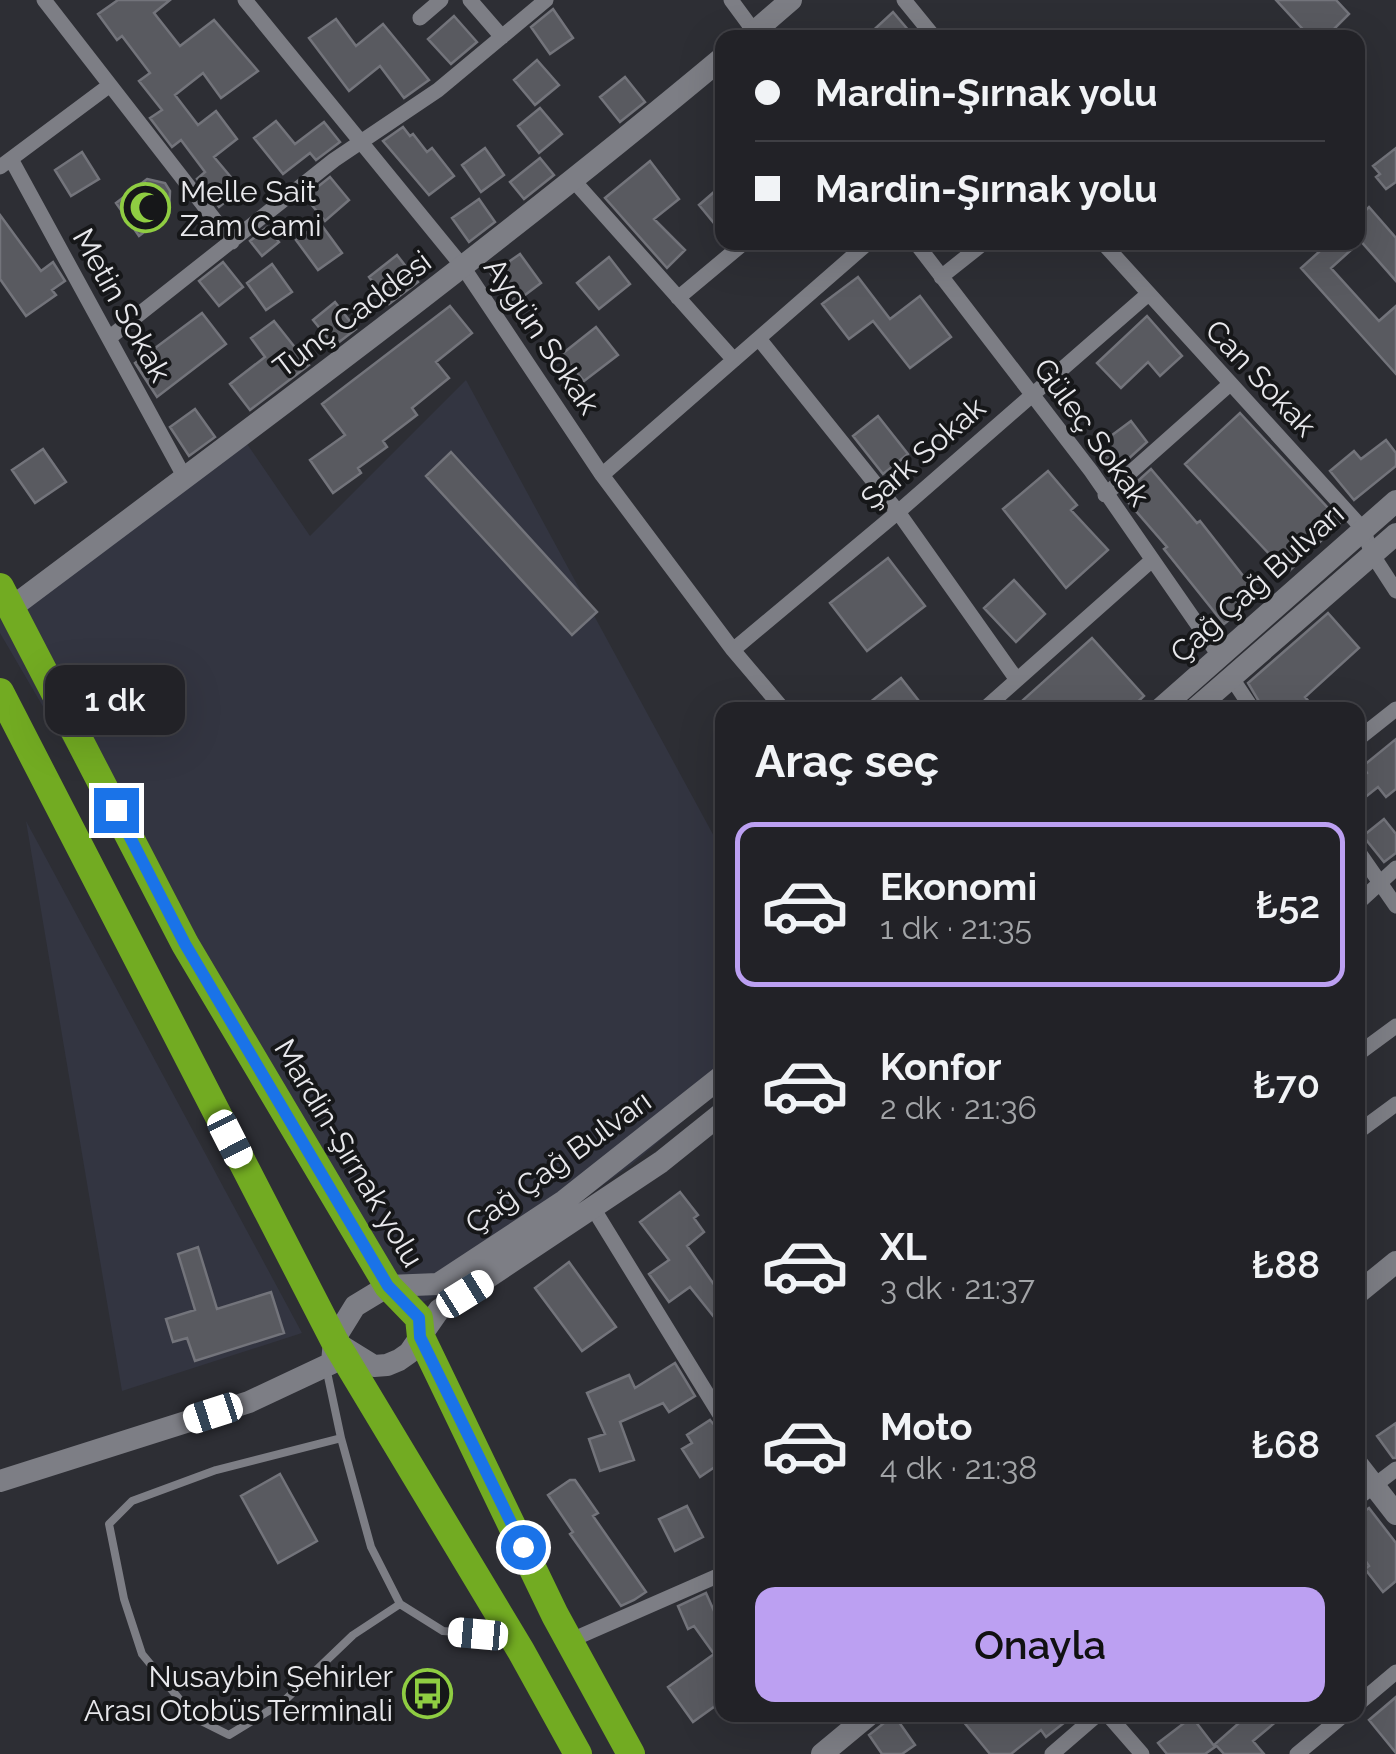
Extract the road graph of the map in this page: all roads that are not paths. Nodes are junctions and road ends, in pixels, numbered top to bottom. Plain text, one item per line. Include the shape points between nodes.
1 (44, 0) edge
2 (245, 0) edge
3 (441, 0) edge
4 (470, 0) edge
5 (546, 0) edge
6 (731, 0) edge
7 (791, 0) edge
8 (904, 0) edge
9 (420, 18) dead end
10 (750, 30) edge
11 (760, 30) edge
12 (928, 30) edge
13 (502, 37) junction
14 (715, 64) edge
15 (110, 85) junction
16 (359, 142) junction
17 (5, 163) edge
18 (574, 182) junction
19 (232, 242) junction
20 (735, 250) edge
21 (860, 250) edge
22 (921, 250) edge
23 (976, 250) edge
24 (1109, 250) edge
25 (463, 267) junction
26 (941, 277) junction
27 (1147, 296) junction
28 (678, 298) junction
29 (110, 338) junction
30 (760, 340) junction
31 (734, 360) junction
32 (1230, 384) junction
33 (1032, 394) junction
34 (602, 475) junction
35 (185, 478) junction
36 (1105, 494) junction
37 (1396, 500) edge
38 (898, 512) junction
39 (1363, 529) junction
40 (1396, 534) edge
41 (1372, 554) junction
42 (1151, 561) junction
43 (1396, 591) edge
44 (6, 598) edge
45 (733, 650) junction
46 (1226, 667) junction
47 (1017, 680) junction
48 (0, 692) edge
49 (777, 702) edge
50 (993, 702) edge
51 (1171, 702) edge
52 (1200, 702) edge
53 (1248, 702) edge
54 (1396, 709) edge
55 (1365, 733) edge
56 (1365, 862) edge
57 (1396, 868) edge
58 (1380, 884) junction
59 (1365, 897) edge
60 (1396, 906) edge
61 (1396, 1026) edge
62 (1365, 1049) edge
63 (715, 1082) edge
64 (1396, 1104) edge
65 (715, 1119) edge
66 (1365, 1127) edge
67 (593, 1208) junction
68 (1396, 1262) edge
69 (388, 1286) junction
70 (1365, 1287) edge
71 (420, 1337) junction
72 (330, 1353) junction
73 (715, 1407) edge
74 (341, 1438) junction
75 (1396, 1469) edge
76 (0, 1481) edge
77 (1365, 1491) edge
78 (1396, 1514) edge
79 (715, 1577) edge
80 (400, 1604) junction
81 (512, 1637) junction
82 (569, 1641) junction
83 (1396, 1672) edge
84 (1365, 1698) edge
85 (860, 1722) edge
86 (1089, 1722) edge
87 (1114, 1722) edge
88 (1336, 1722) edge
89 (578, 1754) edge
90 (631, 1754) edge
91 (822, 1754) edge
92 (1052, 1754) edge
93 (1142, 1754) edge
94 (1297, 1754) edge

1 - 15 street
2 - 16 street, Aygün Sokak
3 - 9 street
4 - 13 street
5 - 13 street
6 - 10 street
7 - 11 main road
8 - 12 street
13 - 16 street
14 - 18 main road, Tunç Caddesi
15 - 17 street, Metin Sokak
15 - 19 street
16 - 19 street
16 - 25 street, Aygün Sokak
17 - 29 street, Metin Sokak
18 - 25 main road, Tunç Caddesi
18 - 28 street
19 - 29 street
20 - 28 street
21 - 30 street
22 - 26 street, Güleç Sokak
23 - 26 street
24 - 27 street, Can Sokak
25 - 34 street, Aygün Sokak
25 - 35 main road, Tunç Caddesi
26 - 33 street, Güleç Sokak
27 - 32 street, Can Sokak
27 - 33 street, Şark Sokak
28 - 31 street
29 - 35 street, Metin Sokak
30 - 31 street
30 - 38 street
31 - 34 street
32 - 36 street
32 - 39 street, Can Sokak
33 - 36 street, Güleç Sokak
33 - 38 street, Şark Sokak
34 - 45 street, Aygün Sokak
35 - 44 main road, Tunç Caddesi
36 - 42 street, Güleç Sokak
37 - 39 main road, Çağ Çağ Bulvarı
38 - 45 street, Şark Sokak
38 - 47 street
39 - 41 street, Can Sokak
39 - 46 main road, Çağ Çağ Bulvarı
40 - 41 main road, Çağ Çağ Bulvarı
41 - 43 street, Can Sokak
41 - 46 main road, Çağ Çağ Bulvarı
42 - 46 street, Güleç Sokak
42 - 47 street
44 - 69 highway, Mardin-Şırnak yolu via 185,944
45 - 49 street, Aygün Sokak
46 - 51 main road, Çağ Çağ Bulvarı
46 - 52 main road, Çağ Çağ Bulvarı
46 - 53 street, Güleç Sokak
47 - 50 street
48 - 72 highway
54 - 55 street
56 - 58 street
57 - 58 street
58 - 59 street
58 - 60 street
61 - 62 street
63 - 69 main road, Çağ Çağ Bulvarı via 564,1201 438,1284
64 - 66 street
65 - 67 main road, Çağ Çağ Bulvarı
67 - 71 main road, Çağ Çağ Bulvarı via 439,1310
67 - 73 street
68 - 70 main road
69 - 71 highway, Mardin-Şırnak yolu via 419,1318
69 - 72 main road via 355,1306
71 - 72 main road, Çağ Çağ Bulvarı via 388,1365
71 - 82 highway, Mardin-Şırnak yolu
72 - 74 lane
72 - 76 main road via 249,1402
72 - 81 highway
74 - 80 lane via 371,1547
74 - 80 lane via 132,1500 110,1524 142,1654 196,1718 229,1735 283,1702 353,1634
75 - 77 street
77 - 78 main road
79 - 82 street
80 - 81 lane via 443,1631
81 - 89 highway
82 - 90 highway, Mardin-Şırnak yolu
83 - 84 street
85 - 91 main road
86 - 92 street
87 - 93 street
88 - 94 street

